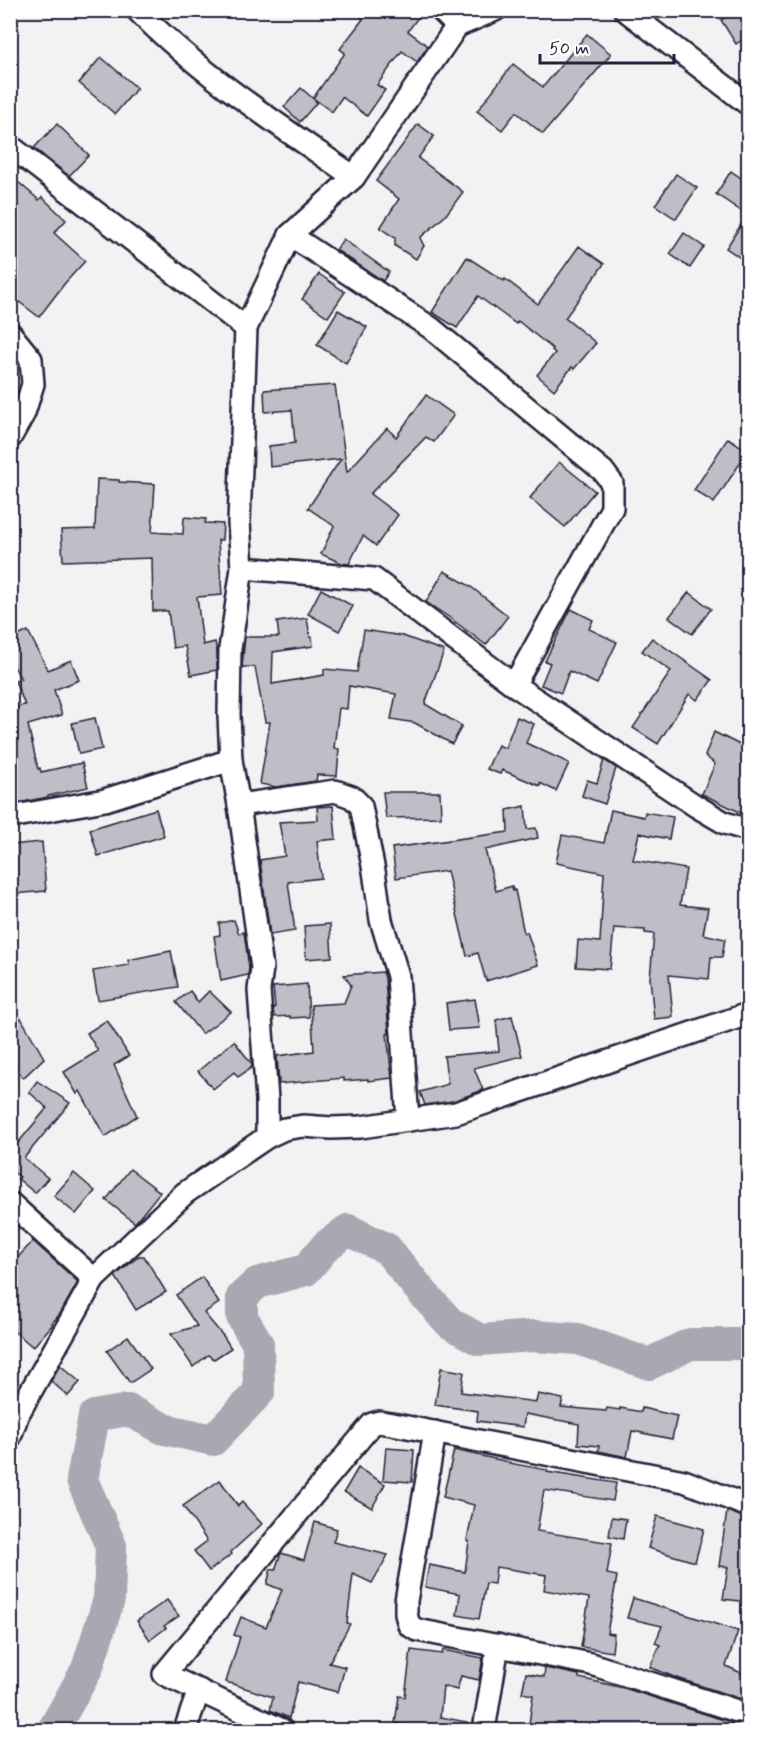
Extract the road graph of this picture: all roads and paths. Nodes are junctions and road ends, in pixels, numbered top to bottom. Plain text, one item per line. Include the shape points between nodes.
1 (137, 10) edge
2 (441, 10) edge
3 (495, 10) edge
4 (624, 10) edge
5 (458, 26) junction
6 (748, 104) edge
7 (10, 146) edge
8 (354, 177) junction
9 (290, 235) junction
10 (246, 328) junction
11 (10, 333) edge
12 (10, 438) edge
13 (242, 568) junction
14 (514, 685) junction
15 (231, 760) junction
16 (239, 805) junction
17 (10, 817) edge
18 (748, 830) edge
19 (748, 1014) edge
20 (408, 1120) junction
21 (267, 1137) junction
22 (10, 1203) edge
23 (94, 1279) junction
24 (435, 1432) junction
25 (10, 1437) edge
26 (748, 1506) edge
27 (498, 1645) junction
28 (199, 1690) junction
29 (737, 1711) dead end
30 (185, 1731) edge
31 (282, 1731) edge
32 (484, 1731) edge

1 - 8 street via 230,91
2 - 5 street
3 - 5 street
4 - 6 street
5 - 8 street
7 - 10 street
8 - 9 street
9 - 10 street
9 - 14 street via 431,328 603,471 612,483 612,508
10 - 13 street via 239,523
11 - 12 street via 31,359 33,384 24,413
13 - 14 street via 374,579
13 - 15 street via 230,649
14 - 18 street via 696,806 725,823
15 - 16 street
15 - 17 street via 105,800
16 - 20 street via 335,791 352,797 361,806 381,920 398,976
16 - 21 street via 262,968 259,990
19 - 20 street via 456,1113
20 - 21 street via 361,1127 303,1126
21 - 23 street via 185,1193
22 - 23 street
23 - 25 street via 18,1414
24 - 26 street via 684,1481
24 - 27 street via 406,1601 409,1625 417,1630
24 - 28 street via 372,1424 164,1674
27 - 29 street via 591,1664
27 - 32 street
28 - 30 street
28 - 31 street

